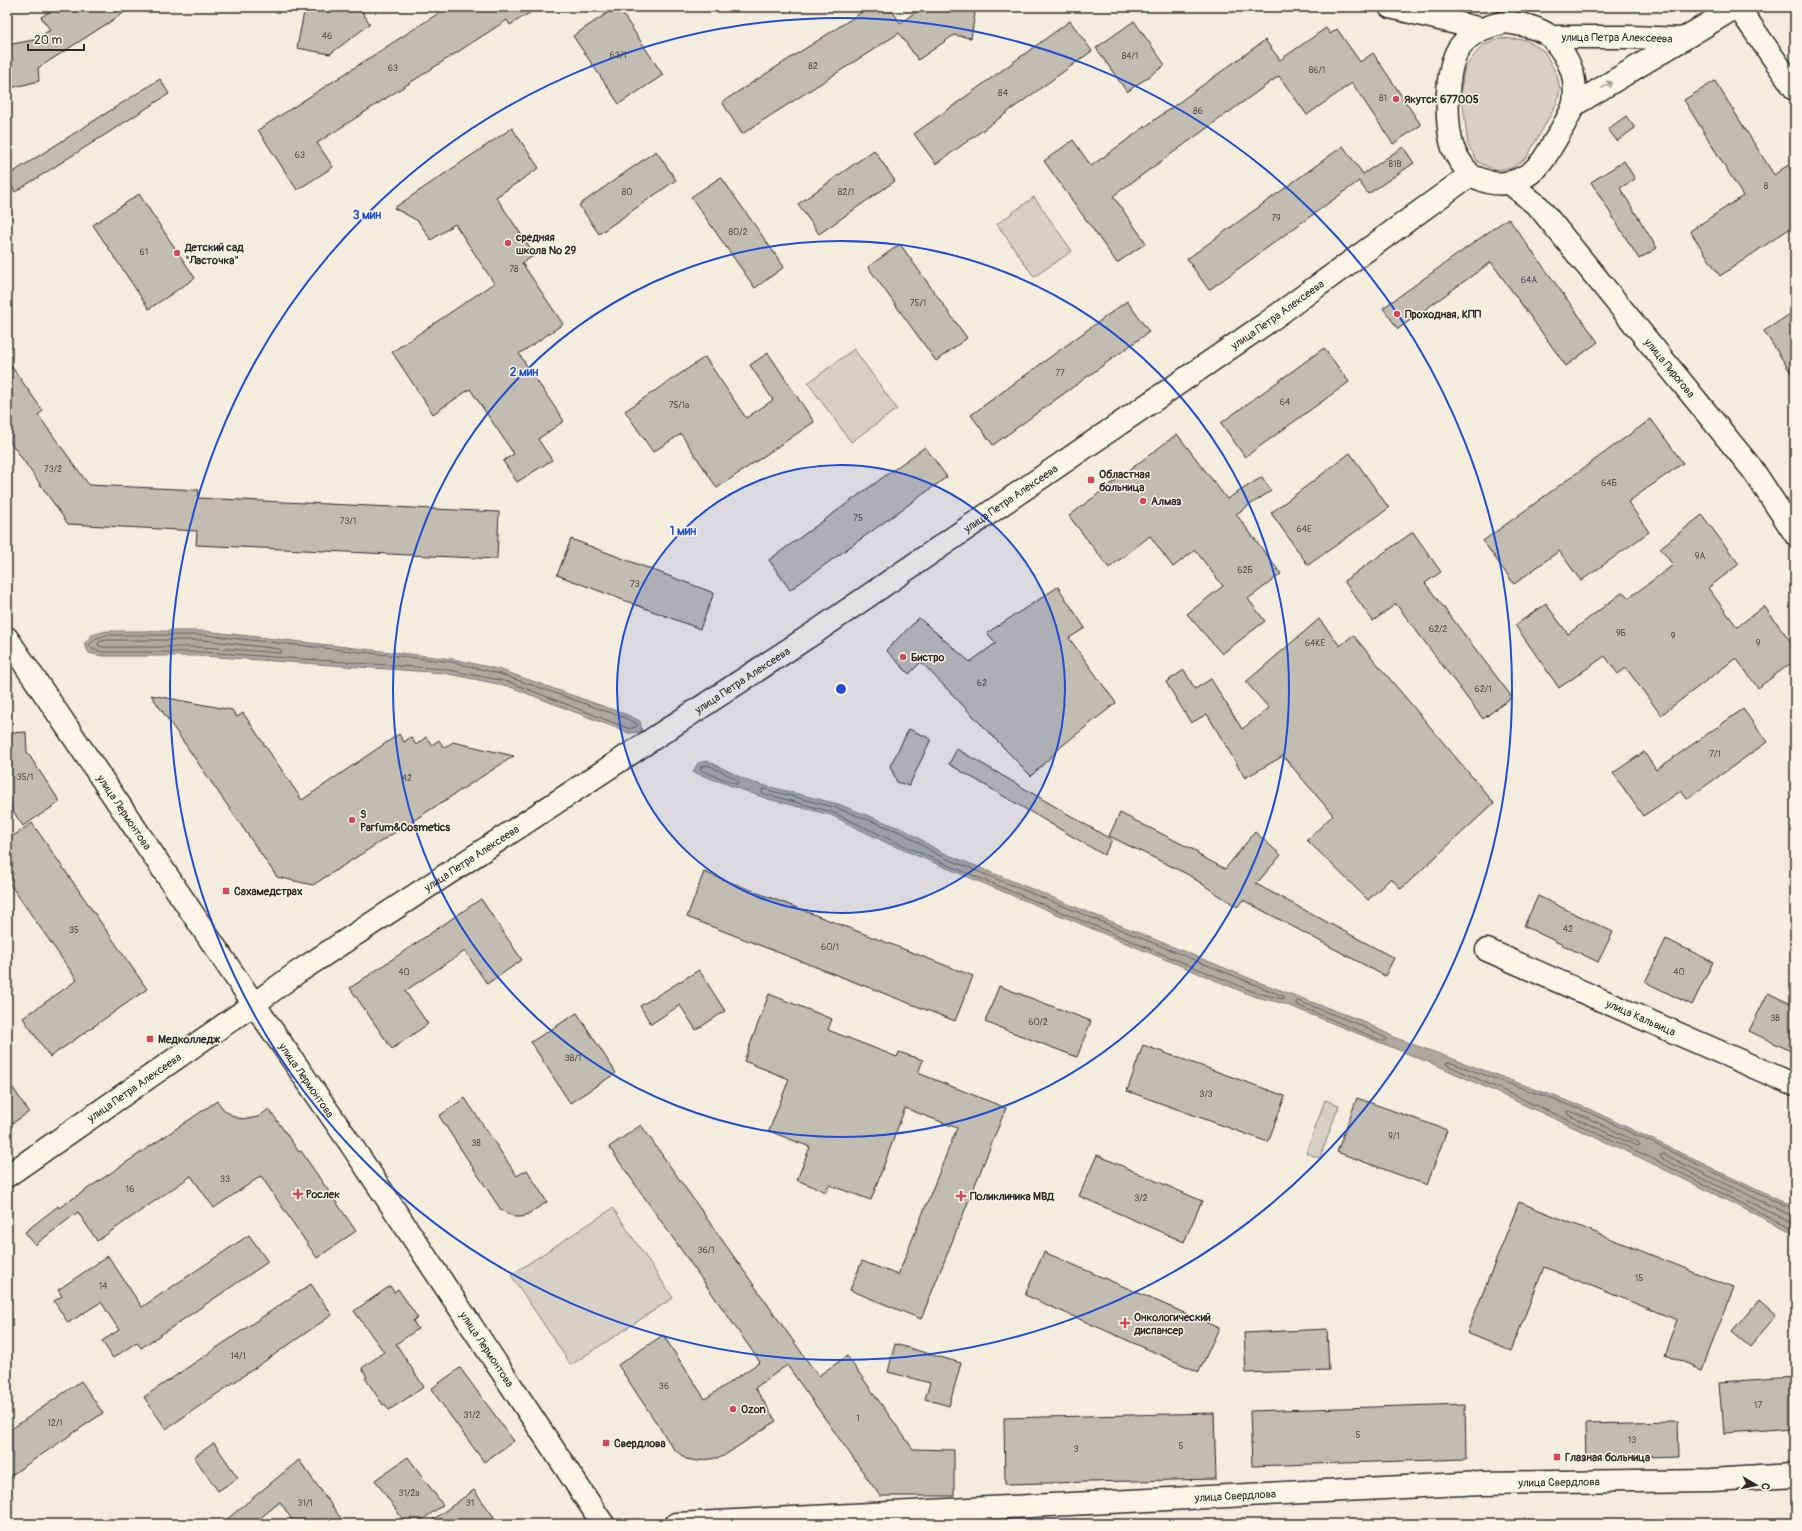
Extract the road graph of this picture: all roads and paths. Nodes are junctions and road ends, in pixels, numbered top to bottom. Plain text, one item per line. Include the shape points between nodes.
1 (1390, 7) edge
2 (1737, 7) edge
3 (1432, 18) junction
4 (1481, 28) junction
5 (1552, 37) junction
6 (1682, 39) junction
7 (1451, 62) junction
8 (1795, 89) edge
9 (1574, 105) junction
10 (1541, 165) junction
11 (1470, 175) junction
12 (1510, 183) junction
13 (1538, 207) junction
14 (1795, 534) edge
15 (7, 638) edge
16 (1487, 950) dead end
17 (254, 1004) junction
18 (1795, 1086) edge
19 (7, 1176) edge
20 (1795, 1475) edge
21 (603, 1524) edge
22 (676, 1524) edge

1 - 3 street
2 - 6 street, улица Петра Алексеева
2 - 8 street
3 - 4 street
3 - 7 street via 1441,24 1447,34
4 - 5 street via 1506,22 1537,29
4 - 7 street via 1461,44
5 - 6 street, улица Петра Алексеева
5 - 9 street via 1566,56 1574,74
9 -> 6 street, улица Петра Алексеева
7 - 11 street via 1447,89 1453,149
9 - 10 street
10 - 12 street via 1522,179
10 - 13 street via 1536,188
11 - 12 street via 1488,183
11 - 17 street, улица Петра Алексеева via 1268,322 742,682
12 - 13 street, улица Пирогова
13 - 14 street, улица Пирогова via 1752,470
15 - 17 street, улица Лермонтова
16 - 18 street, улица Кальвица
17 - 19 street, улица Петра Алексеева
17 - 21 street, улица Лермонтова via 352,1146
20 - 22 street, улица Свердлова via 1710,1480 1482,1483

